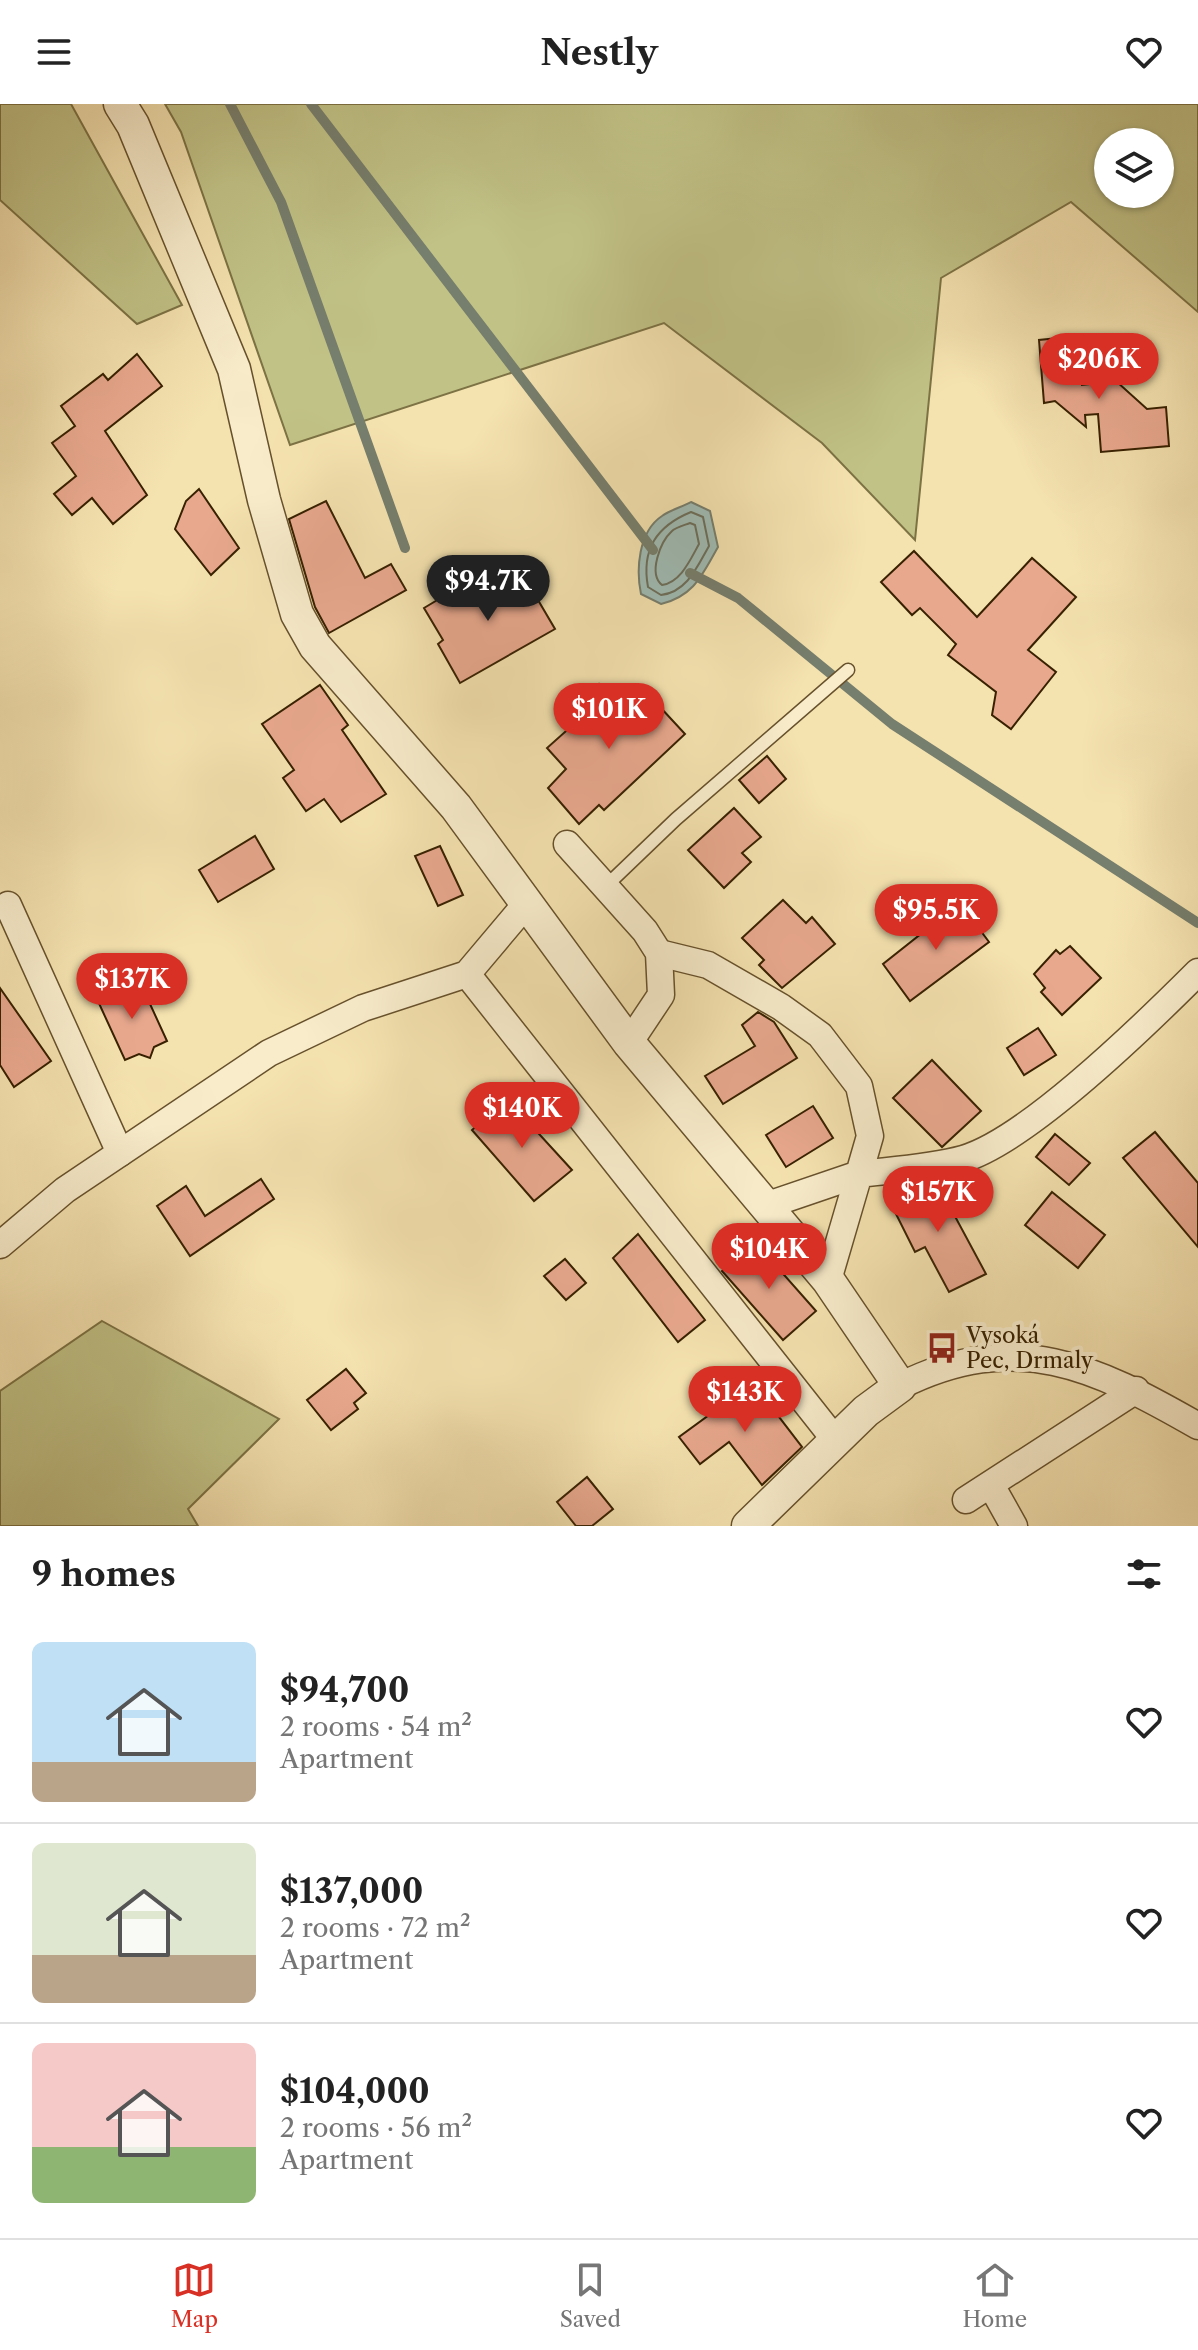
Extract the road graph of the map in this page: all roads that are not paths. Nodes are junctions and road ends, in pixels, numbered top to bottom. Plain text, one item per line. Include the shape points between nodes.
1 (120, 104) edge
2 (848, 670) dead end
3 (567, 844) dead end
4 (605, 887) junction
5 (526, 904) junction
6 (8, 905) dead end
7 (659, 953) junction
8 (1198, 972) edge
9 (467, 974) junction
10 (629, 1043) junction
11 (120, 1153) junction
12 (859, 1174) junction
13 (765, 1206) junction
14 (0, 1245) edge
15 (828, 1280) junction
16 (900, 1386) junction
17 (1136, 1390) junction
18 (1198, 1426) edge
19 (836, 1441) junction
20 (991, 1485) junction
21 (966, 1500) dead end
22 (748, 1526) edge
23 (1014, 1526) edge

1 - 5 street via 234,369 297,614 315,646 456,807
2 - 4 lane
3 - 4 street
4 - 7 street
5 - 9 street
5 - 10 street
6 - 11 street
7 - 10 street via 661,995
7 - 12 street via 708,965 820,1035 859,1086 870,1136
8 - 12 street via 1132,1035 1010,1135 964,1158
9 - 11 street via 363,1008 269,1053
9 - 19 street
10 - 13 street
11 - 14 street via 65,1190
12 - 13 street
12 - 15 street
13 - 15 street
15 - 16 street
16 - 17 street via 941,1368 1012,1356 1069,1363
16 - 19 street
17 - 18 street
17 - 20 street
19 - 22 street
20 - 21 street
20 - 23 street

